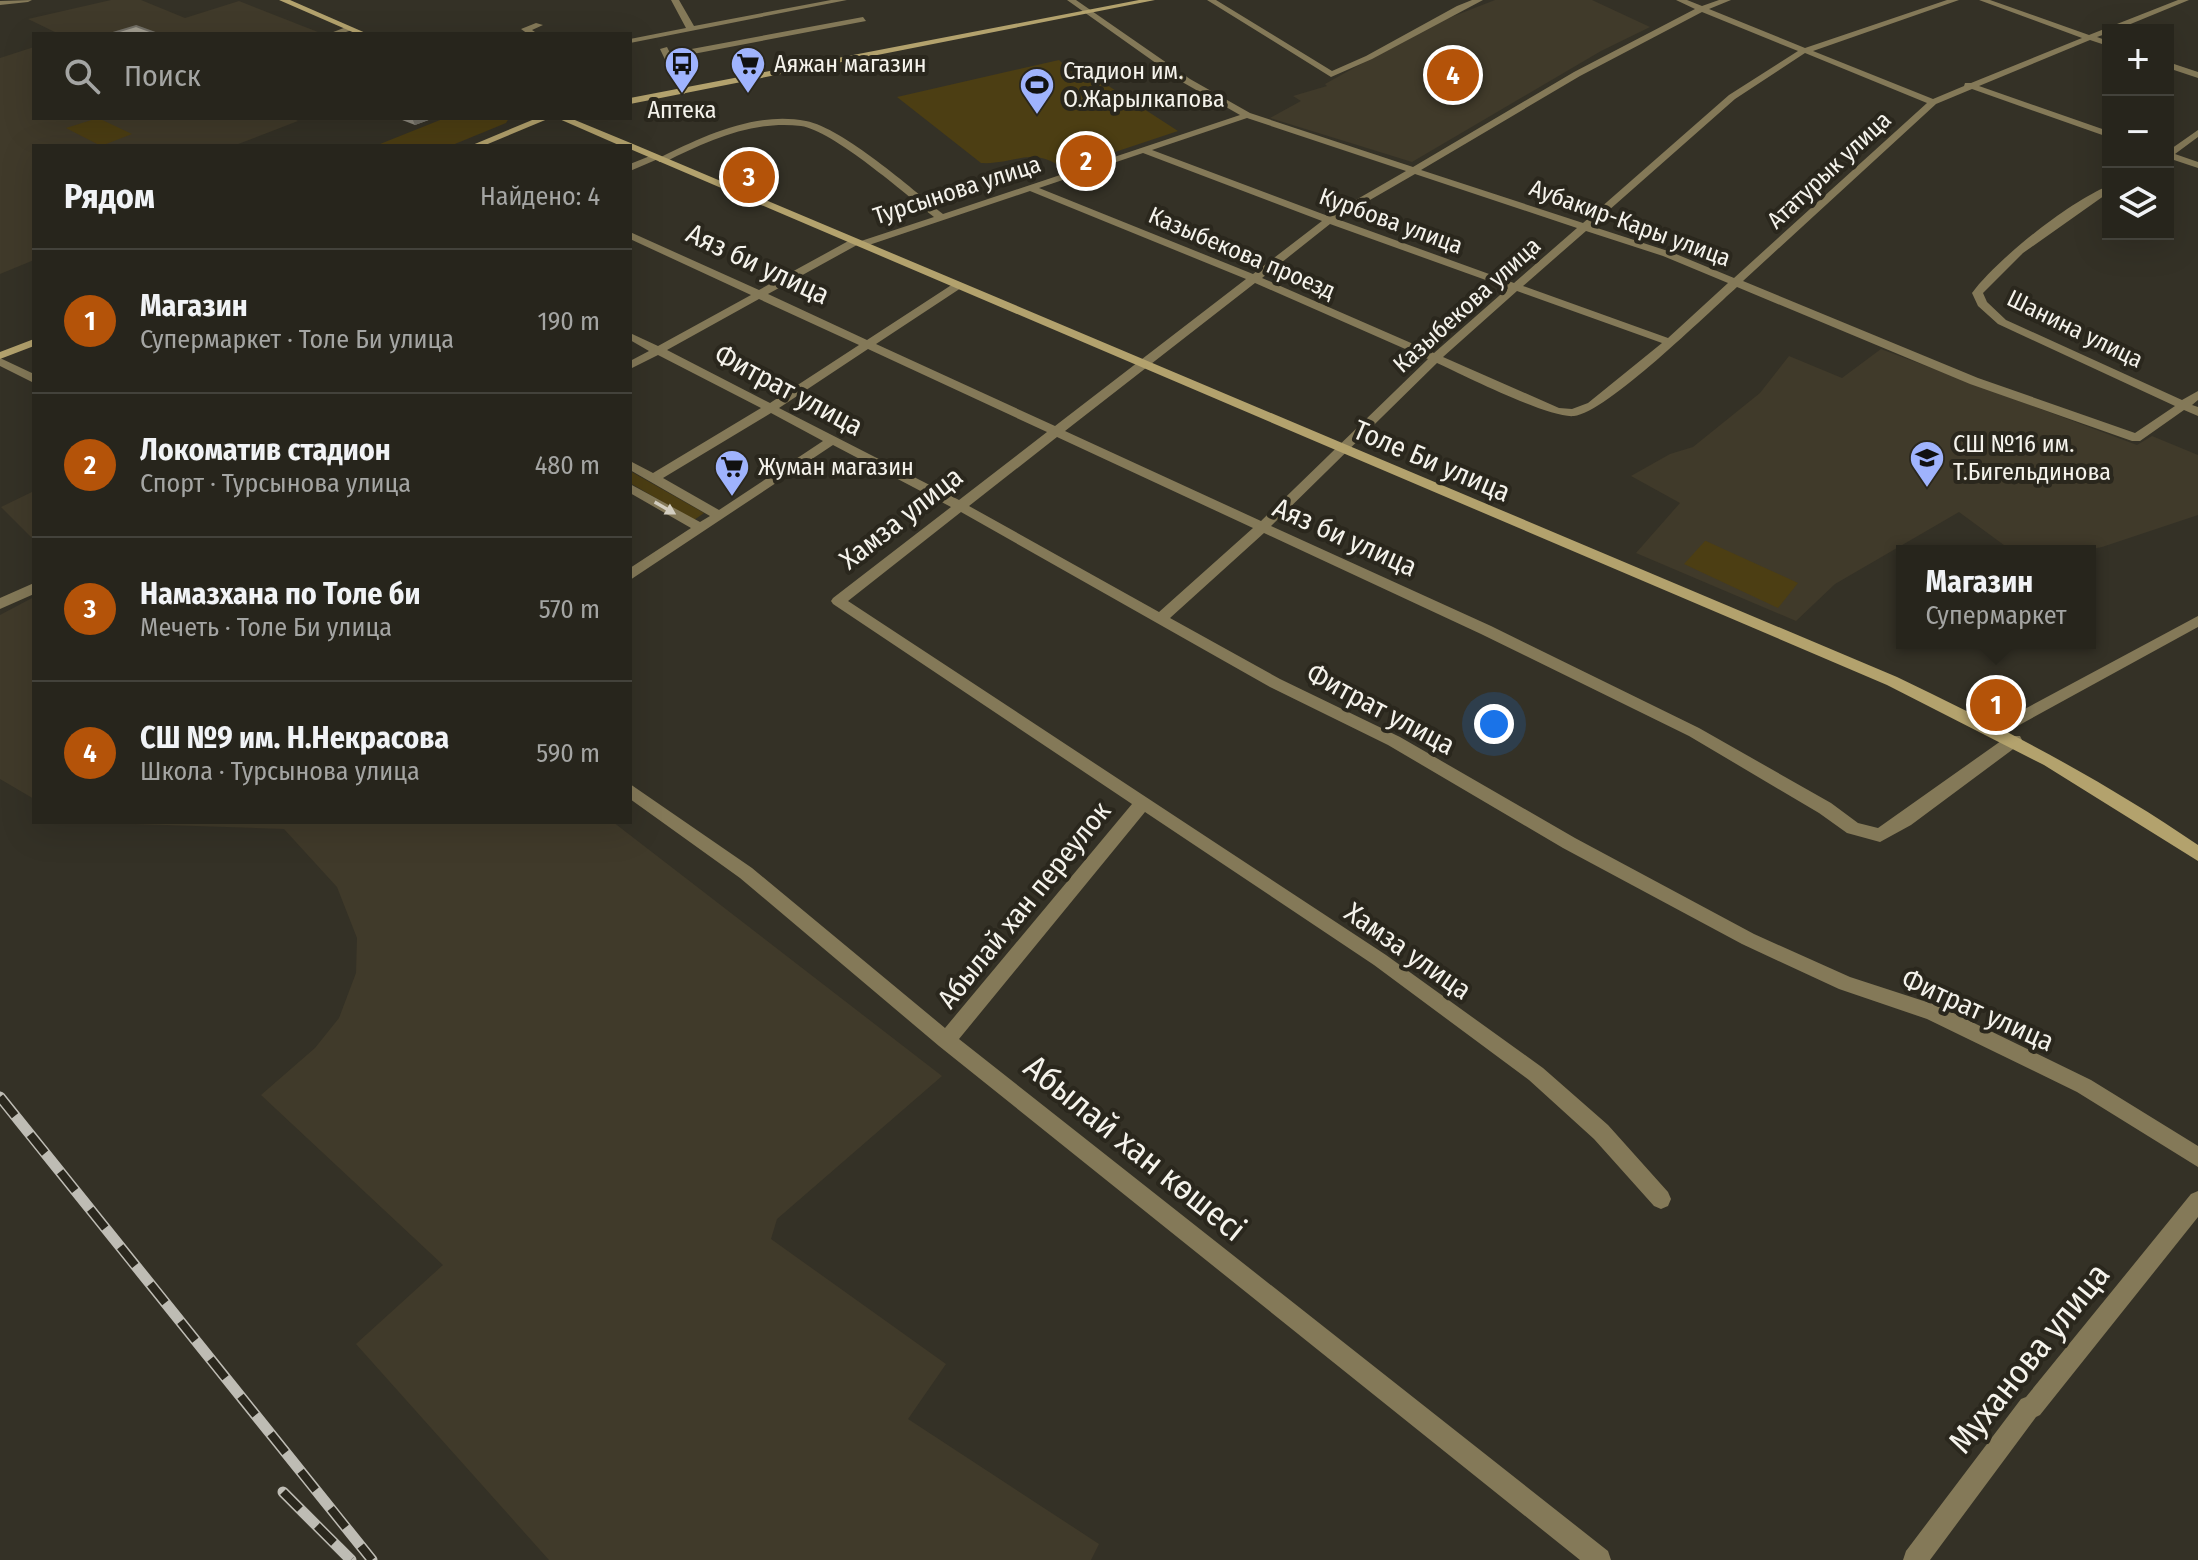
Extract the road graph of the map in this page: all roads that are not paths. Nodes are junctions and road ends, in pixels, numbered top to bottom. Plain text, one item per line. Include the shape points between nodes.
1 (28, 0) edge
2 (283, 0) edge
3 (675, 0) edge
4 (843, 0) edge
5 (1071, 0) edge
6 (1151, 0) edge
7 (1211, 0) edge
8 (1479, 0) edge
9 (1680, 0) edge
10 (1727, 0) edge
11 (1955, 0) edge
12 (1983, 0) edge
13 (2185, 0) edge
14 (0, 3) edge
15 (1701, 9) junction
16 (1088, 14) junction
17 (863, 19) dead end
18 (2123, 24) edge
19 (349, 28) junction
20 (691, 29) junction
21 (338, 32) edge
22 (359, 32) edge
23 (2102, 32) edge
24 (658, 36) junction
25 (2090, 37) junction
26 (632, 41) edge
27 (2102, 42) edge
28 (1803, 51) junction
29 (668, 56) junction
30 (2174, 67) edge
31 (2198, 75) edge
32 (1968, 85) junction
33 (684, 91) junction
34 (632, 101) edge
35 (1933, 102) junction
36 (1247, 115) junction
37 (543, 120) edge
38 (547, 120) edge
39 (567, 120) edge
40 (2102, 132) edge
41 (2198, 133) edge
42 (480, 144) edge
43 (499, 144) edge
44 (625, 144) edge
45 (632, 147) edge
46 (1144, 150) junction
47 (2174, 151) edge
48 (2174, 157) edge
49 (659, 158) junction
50 (2198, 165) edge
51 (632, 167) edge
52 (1413, 169) junction
53 (1033, 189) junction
54 (2102, 193) edge
55 (941, 217) junction
56 (1329, 220) junction
57 (1586, 225) junction
58 (632, 236) edge
59 (859, 242) junction
60 (1256, 279) junction
61 (1735, 283) junction
62 (957, 286) junction
63 (1513, 286) junction
64 (761, 296) junction
65 (32, 332) edge
66 (632, 337) edge
67 (1670, 342) junction
68 (32, 343) edge
69 (870, 344) junction
70 (0, 345) edge
71 (659, 350) junction
72 (0, 359) edge
73 (1434, 359) junction
74 (1143, 361) junction
75 (632, 365) edge
76 (32, 378) edge
77 (2198, 395) edge
78 (2185, 406) junction
79 (769, 409) junction
80 (2198, 412) edge
81 (1056, 430) junction
82 (831, 441) junction
83 (1343, 450) junction
84 (632, 466) edge
85 (654, 478) junction
86 (632, 489) edge
87 (960, 506) junction
88 (718, 515) junction
89 (699, 527) junction
90 (1261, 528) junction
91 (632, 574) edge
92 (32, 589) edge
93 (0, 604) edge
94 (1161, 618) junction
95 (2198, 621) edge
96 (1998, 730) junction
97 (2014, 740) junction
98 (632, 791) edge
99 (1142, 804) junction
100 (2198, 854) edge
101 (946, 1040) junction
102 (2198, 1157) edge
103 (1661, 1199) dead end
104 (2198, 1201) edge
105 (1599, 1560) edge
106 (1915, 1560) edge

1 - 14 street
2 - 19 street
3 - 20 street
4 - 20 street
5 - 16 street, Аубакир-Кары улица
6 - 16 street
7 - 8 street via 1331,74
9 - 15 street
10 - 15 street, Хамза улица
11 - 28 street, Казыбекова улица
12 - 25 street
13 - 18 street, Ататурык улица
15 - 28 street
15 - 52 street, Хамза улица
16 - 33 street
16 - 36 street, Аубакир-Кары улица
17 - 29 street
19 - 21 street
19 - 22 street
20 - 24 street
23 - 25 street, Ататурык улица
24 - 26 street
24 - 29 street
25 - 27 street
25 - 32 street, Ататурык улица
28 - 35 street
28 - 57 street, Казыбекова улица via 1732,97
29 - 33 street
30 - 31 street
32 - 35 street, Ататурык улица
32 - 40 street
33 - 34 street
35 - 61 street, Ататурык улица
36 - 46 street, Турсынова улица
36 - 52 street, Аубакир-Кары улица
37 - 42 street
38 - 43 street
39 - 44 street, Толе Би улица
41 - 47 street
45 - 49 street, Толе Би улица
46 - 53 street, Турсынова улица
46 - 56 street, Курбова улица
48 - 50 street
49 - 51 street
49 - 55 street via 756,123 807,123
49 - 59 street, Толе Би улица
52 - 56 street, Хамза улица
52 - 57 street, Аубакир-Кары улица
53 - 55 street, Турсынова улица
53 - 60 street, Казыбекова проезд
54 - 78 street, Шанина улица via 2031,244 1977,293 2002,322
55 - 59 street, Турсынова улица
56 - 60 street, Хамза улица
56 - 63 street, Курбова улица
57 - 61 street, Аубакир-Кары улица
57 - 63 street, Казыбекова улица
58 - 64 street, Аяз би улица
59 - 62 street, Толе Би улица
59 - 64 street, Турсынова улица
60 - 73 street, Казыбекова проезд
60 - 74 street, Хамза улица
61 - 67 street, Ататурык улица
61 - 78 street, Аубакир-Кары улица via 1974,381 2136,438
62 - 69 street
62 - 74 street, Толе Би улица
63 - 67 street, Курбова улица
63 - 73 street, Казыбекова улица
64 - 69 street, Аяз би улица
64 - 71 street, Турсынова улица
65 - 70 street
66 - 71 street, Фитрат улица
67 - 73 street, Ататурык улица via 1592,406 1573,413 1556,411
68 - 72 street
69 - 79 street
69 - 81 street, Аяз би улица
71 - 75 street, Турсынова улица
71 - 79 street, Фитрат улица
72 - 76 street
73 - 83 street, Казыбекова улица
74 - 81 street, Хамза улица
74 - 83 street, Толе Би улица
77 - 78 street
78 - 80 street
79 - 82 street, Фитрат улица
79 - 85 street
81 - 87 street, Хамза улица
81 - 90 street, Аяз би улица
82 - 87 street, Фитрат улица
82 - 88 street
83 - 90 street, Казыбекова улица
83 - 96 street, Толе Би улица
84 - 85 street
85 - 88 street
86 -> 89 street
87 - 94 street, Фитрат улица
87 - 99 street, Хамза улица via 838,601
88 - 89 street
89 - 91 street
90 - 94 street, Казыбекова улица
90 - 97 street, Аяз би улица via 1694,732 1853,828 1880,835
92 - 93 street
94 - 102 street, Фитрат улица via 1748,939 1845,983 1932,1012 2084,1086
95 - 96 street
96 - 97 street, Толе Би улица
97 - 100 street, Толе Би улица
98 - 101 street, Абылай хан көшесі via 746,873
99 - 101 street, Абылай хан переулок
99 - 103 street, Хамза улица via 1380,960 1536,1074 1601,1132
101 - 105 street, Абылай хан көшесі
104 - 106 street, Муханова улица via 2029,1407

